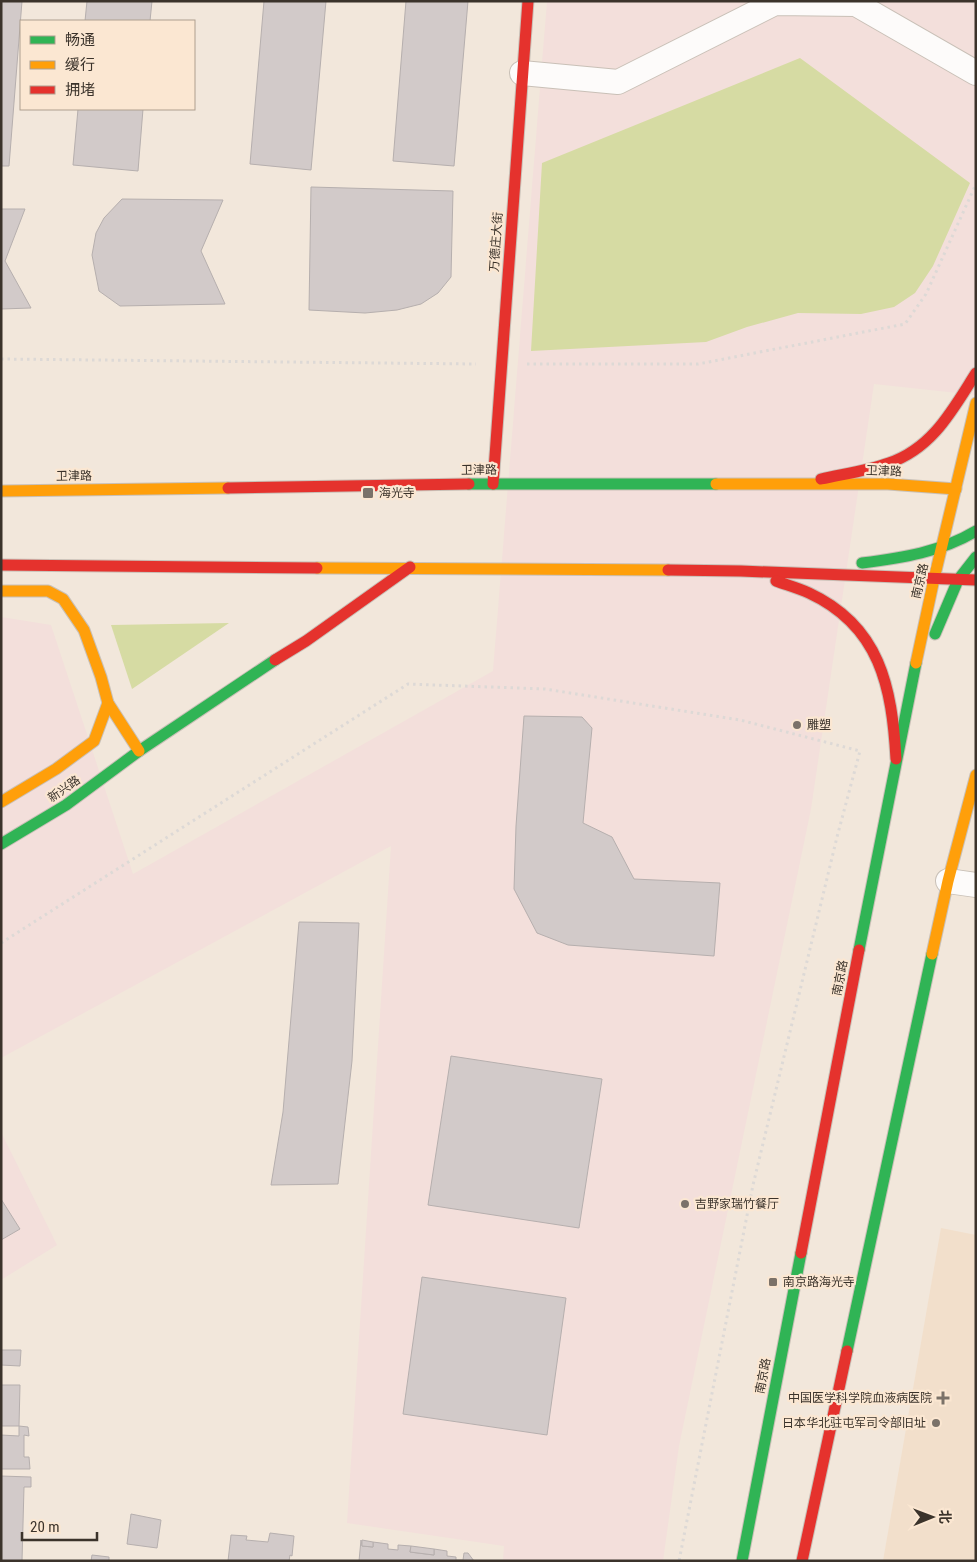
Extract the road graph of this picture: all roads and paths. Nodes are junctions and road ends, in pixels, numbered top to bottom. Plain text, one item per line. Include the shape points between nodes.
1 (528, 1) edge
2 (976, 72) edge
3 (522, 73) junction
4 (976, 184) edge
5 (1, 359) edge
6 (501, 364) junction
7 (976, 373) edge
8 (976, 403) edge
9 (492, 484) junction
10 (788, 484) junction
11 (961, 489) junction
12 (1, 491) edge
13 (976, 531) edge
14 (942, 549) junction
15 (976, 557) edge
16 (1, 565) edge
17 (410, 567) junction
18 (741, 571) junction
19 (934, 579) junction
20 (958, 580) junction
21 (976, 580) edge
22 (1, 591) edge
23 (108, 703) junction
24 (139, 751) junction
25 (896, 759) junction
26 (975, 777) edge
27 (1, 802) edge
28 (1, 844) edge
29 (948, 881) junction
30 (976, 885) edge
31 (1, 943) edge
32 (680, 1561) edge
33 (742, 1561) edge
34 (802, 1561) edge

1 - 3 main road, 万德庄大街
2 - 3 street via 856,4 775,3 618,82
3 - 6 main road, 万德庄大街
4 - 6 path via 926,294 905,324 698,364
5 - 6 path
6 - 9 main road, 万德庄大街
7 - 10 main road via 947,419 933,436 914,450 890,463
8 - 11 main road, 南京路
9 - 10 main road, 卫津路
9 - 12 main road, 卫津路
10 - 11 main road, 卫津路 via 888,484
11 - 14 main road, 南京路
13 - 14 main road
14 - 18 main road via 910,557 838,566
14 - 19 main road, 南京路
15 - 20 main road
16 - 17 main road
17 - 18 main road
17 - 24 main road via 306,641
18 - 19 main road
18 - 25 main road via 815,595 862,631 889,691 896,734
19 - 20 main road
19 - 25 main road, 南京路
20 - 21 main road
20 - 25 main road via 923,666
22 - 23 main road via 48,592 63,599 84,630
23 - 24 main road
23 - 27 main road via 94,741 56,769
24 - 28 main road, 新兴路 via 66,805
25 - 33 main road, 南京路
26 - 29 main road
29 - 30 street
29 - 34 main road
31 - 32 path via 408,684 545,689 740,720 860,751 753,1185

